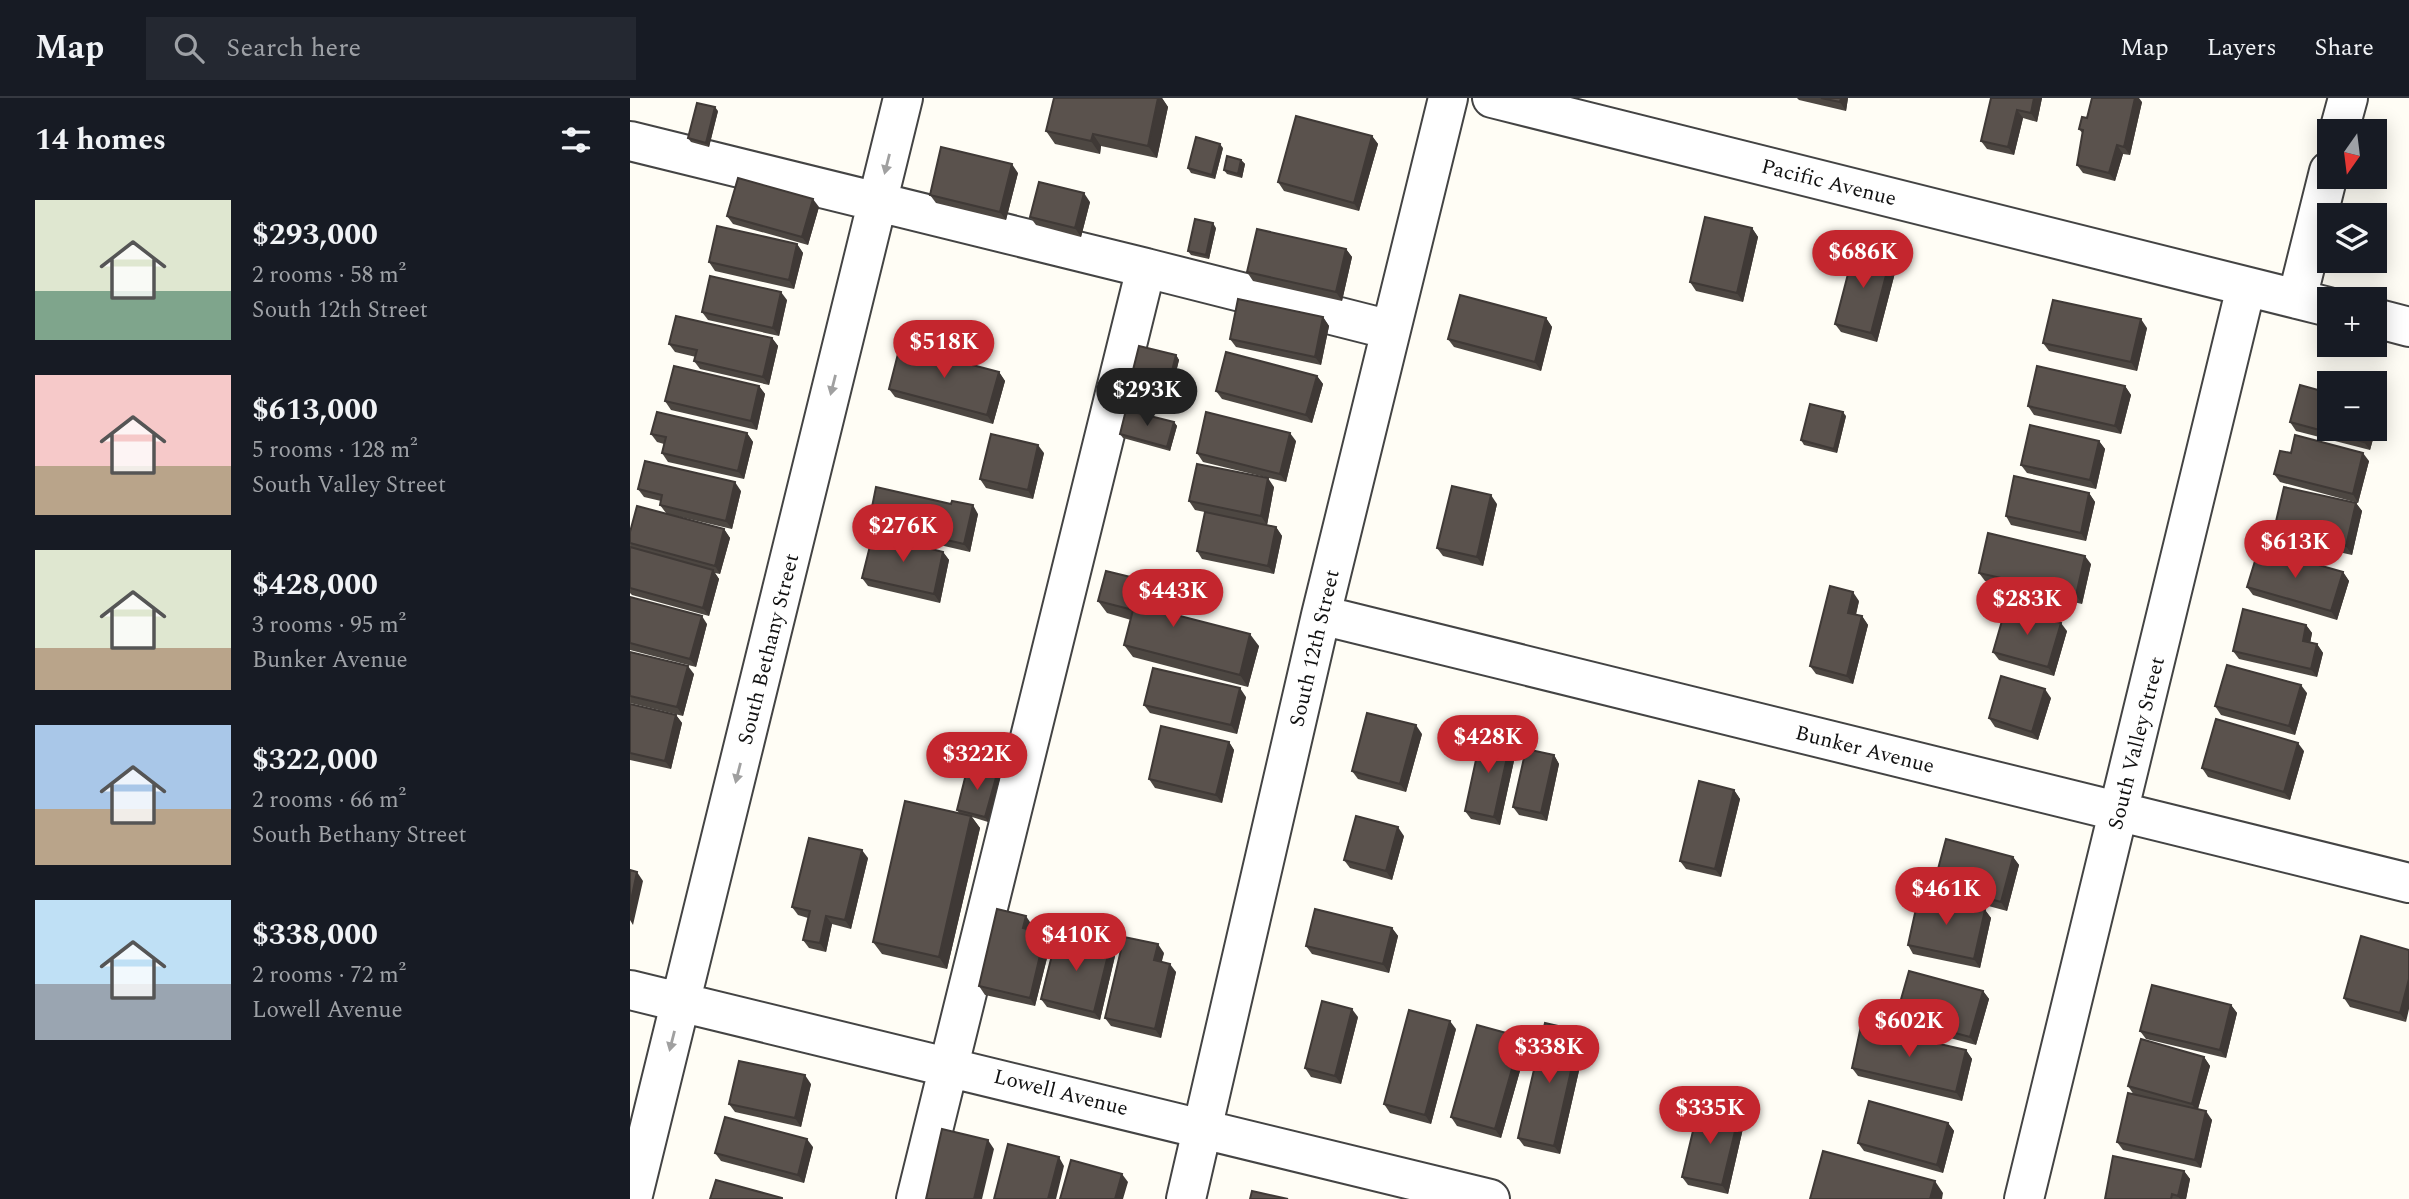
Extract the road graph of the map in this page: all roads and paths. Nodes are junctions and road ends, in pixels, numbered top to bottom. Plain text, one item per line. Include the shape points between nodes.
1 (903, 98) edge
2 (1448, 98) edge
3 (1492, 98) edge
4 (2348, 98) edge
5 (2342, 119) edge
6 (630, 141) edge
7 (2327, 189) edge
8 (878, 202) junction
9 (1146, 268) junction
10 (2246, 287) junction
11 (2313, 303) edge
12 (2387, 321) edge
13 (2409, 327) edge
14 (1391, 330) junction
15 (1321, 615) junction
16 (2120, 812) junction
17 (2409, 883) edge
18 (630, 990) edge
19 (682, 1002) junction
20 (950, 1066) junction
21 (1203, 1127) junction
22 (632, 1199) edge
23 (916, 1199) edge
24 (1186, 1199) edge
25 (1490, 1199) edge
26 (2024, 1199) edge

1 -> 8 street, South Bethany Street
2 - 14 street, South 12th Street
3 - 10 street, Pacific Avenue
4 - 5 street
6 - 8 street
7 - 11 street
8 - 9 street
8 -> 19 street, South Bethany Street
9 - 14 street
9 - 20 street
10 - 11 street, Pacific Avenue
10 - 16 street, South Valley Street
12 - 13 street
14 - 15 street, South 12th Street
15 - 16 street, Bunker Avenue
15 - 21 street, South 12th Street
16 - 17 street, Bunker Avenue
16 - 26 street, South Valley Street
18 - 19 street, Lowell Avenue
19 - 20 street, Lowell Avenue
19 -> 22 street, South Bethany Street
20 - 21 street, Lowell Avenue
20 - 23 street
21 - 24 street, South 12th Street
21 - 25 street, Lowell Avenue

